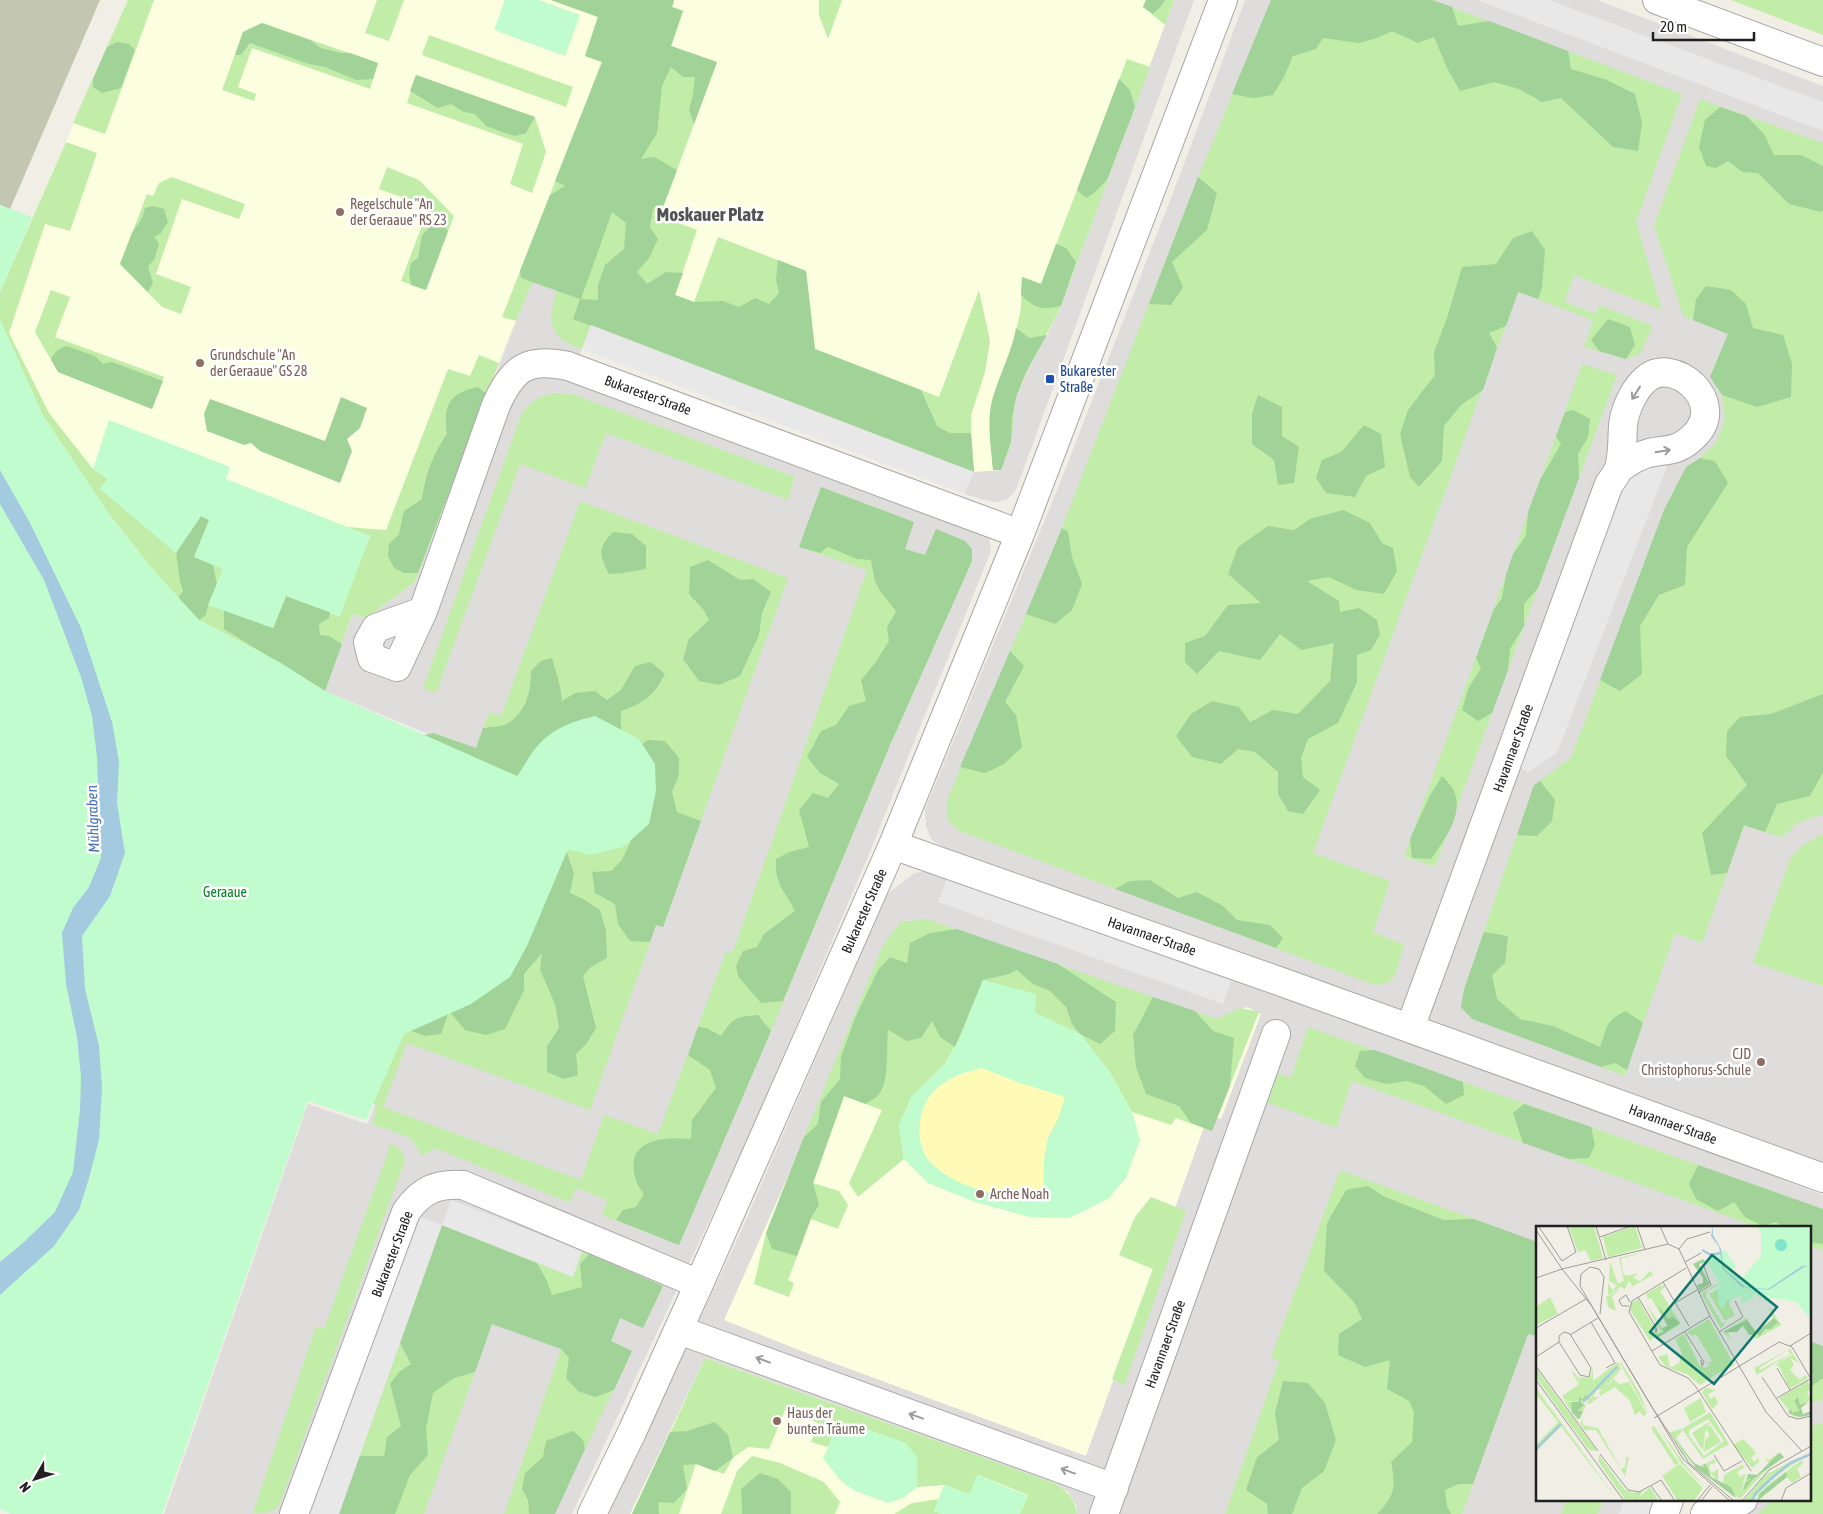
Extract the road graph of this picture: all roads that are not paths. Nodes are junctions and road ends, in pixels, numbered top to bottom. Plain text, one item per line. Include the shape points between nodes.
1 (1223, 0) edge
2 (1658, 0) edge
3 (1823, 62) edge
4 (1618, 468) dead end
5 (1020, 534) junction
6 (423, 611) dead end
7 (893, 845) junction
8 (1410, 1028) junction
9 (1276, 1034) dead end
10 (1823, 1178) edge
11 (700, 1284) junction
12 (679, 1330) junction
13 (1114, 1488) junction
14 (1668, 1502) edge
15 (1740, 1502) edge
16 (294, 1514) edge
17 (592, 1514) edge
18 (1104, 1514) edge
19 (1664, 1514) edge
20 (1704, 1514) edge

1 - 5 street, Bukarester Straße
2 - 3 street
4 - 8 street, Havannaer Straße
5 - 6 street, Bukarester Straße via 568,366 534,362 523,367 502,391
5 - 7 street, Bukarester Straße
7 - 8 street, Havannaer Straße
7 - 11 street, Bukarester Straße
8 - 10 street, Havannaer Straße
9 - 13 street, Havannaer Straße
11 - 12 street, Bukarester Straße
11 - 16 street, Bukarester Straße via 463,1185 447,1184 415,1199 406,1212
13 -> 12 street
12 - 17 street, Bukarester Straße
13 - 18 street, Havannaer Straße
14 - 19 street
15 - 20 street

